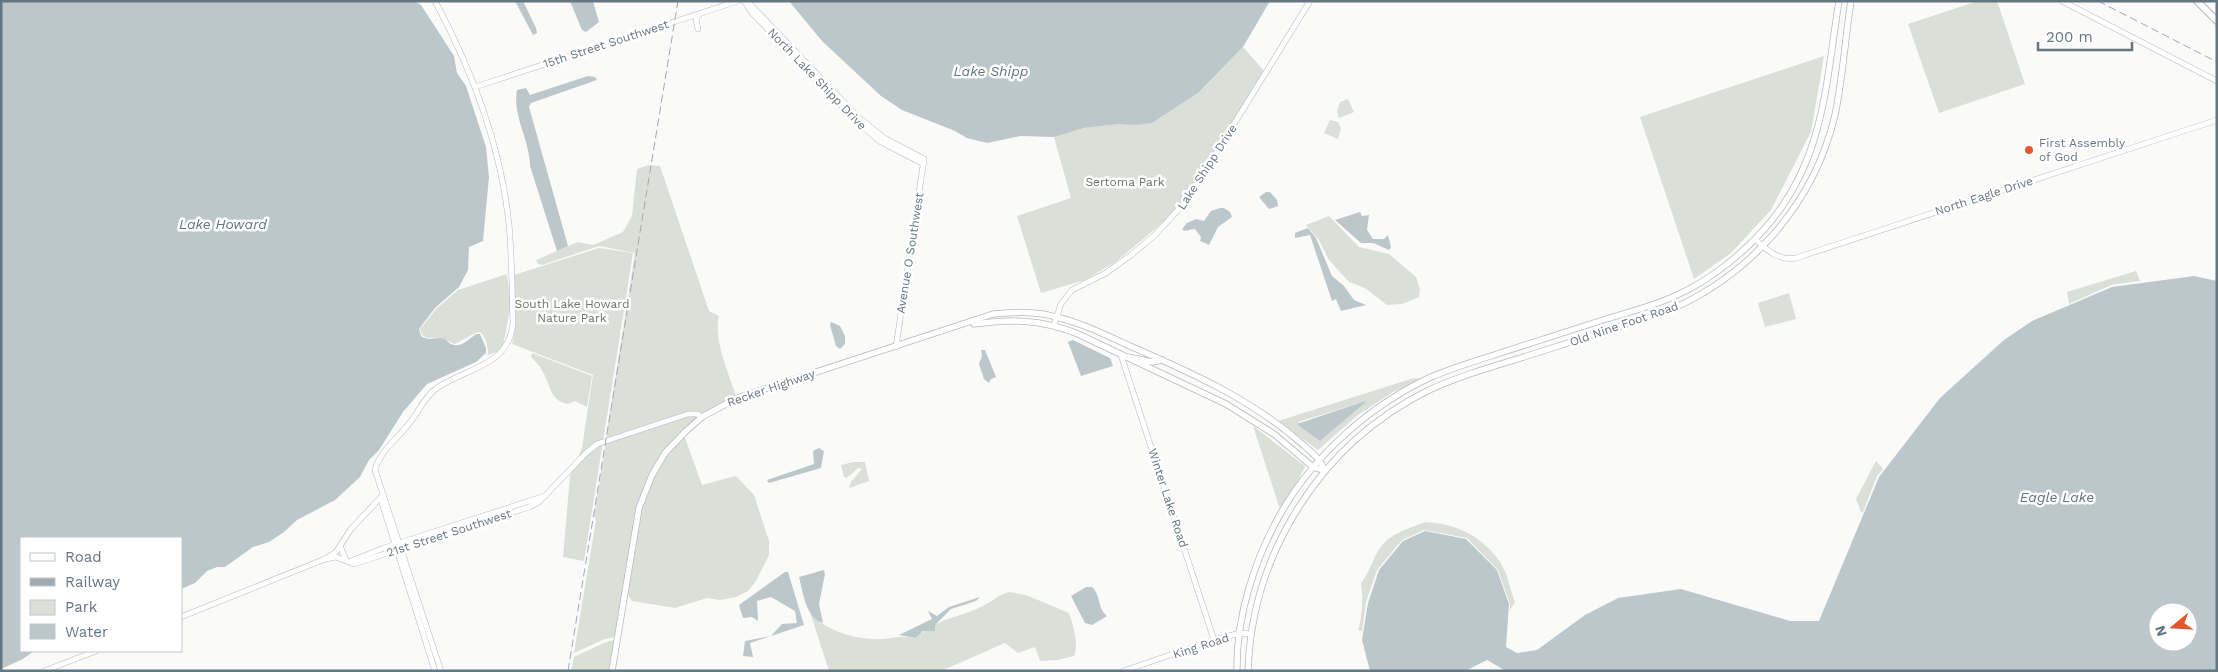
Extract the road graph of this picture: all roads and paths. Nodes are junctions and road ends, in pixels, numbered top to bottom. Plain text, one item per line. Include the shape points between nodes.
1 (435, 1) edge
2 (738, 1) edge
3 (746, 1) edge
4 (1310, 1) edge
5 (1839, 1) edge
6 (1851, 1) edge
7 (2062, 1) edge
8 (2197, 1) edge
9 (2202, 1) edge
10 (2206, 9) junction
11 (699, 15) junction
12 (2217, 21) edge
13 (698, 29) dead end
14 (472, 80) junction
15 (2217, 81) edge
16 (487, 83) junction
17 (475, 87) junction
18 (2217, 120) edge
19 (924, 162) joint
20 (1755, 239) junction
21 (1763, 246) junction
22 (1057, 317) junction
23 (965, 325) junction
24 (1054, 325) junction
25 (896, 347) junction
26 (1124, 356) junction
27 (1163, 360) junction
28 (702, 417) junction
29 (1320, 460) junction
30 (1313, 467) junction
31 (1325, 471) junction
32 (382, 496) junction
33 (340, 546) junction
34 (399, 546) junction
35 (325, 559) junction
36 (348, 561) junction
37 (183, 616) edge
38 (1240, 633) junction
39 (1251, 634) junction
40 (1214, 640) junction
41 (93, 652) edge
42 (44, 671) edge
43 (435, 671) edge
44 (441, 671) edge
45 (612, 671) edge
46 (1123, 671) edge
47 (1237, 671) edge
48 (1248, 671) edge

1 - 14 street
2 - 11 street, 15th Street Southwest
3 - 19 street, North Lake Shipp Drive via 753,14 858,123 886,145
4 - 22 street, Lake Shipp Drive via 1187,200 1155,235 1131,255 1106,273 1072,290 1061,304
5 - 20 main road, Old Nine Foot Road via 1826,97 1813,147 1787,200
6 - 21 main road, Old Nine Foot Road via 1838,96 1824,150 1801,198
7 - 15 street
8 - 10 highway
9 - 10 highway
10 - 12 highway
11 - 13 street via 696,19
11 - 16 street, 15th Street Southwest
14 - 16 street
14 - 17 street
16 - 17 street, 15th Street Southwest
17 - 32 street via 493,145 509,223 513,323 509,343 497,357 427,396 376,464 375,475
18 - 21 street, North Eagle Drive via 1796,258 1780,258
19 - 25 street, Avenue O Southwest
20 - 21 street, North Eagle Drive
20 - 29 main road, Old Nine Foot Road via 1714,273 1674,297 1429,378 1360,421
21 - 31 main road, Old Nine Foot Road via 1718,284 1676,307 1464,376 1428,391 1371,427
22 - 23 main road, Recker Highway via 1013,312 993,314
22 - 24 street, Lake Shipp Drive
22 - 27 main road, Recker Highway
23 - 24 main road, Recker Highway via 1007,320
23 - 25 main road, Recker Highway
24 - 26 main road, Recker Highway
25 - 28 main road, Recker Highway via 737,398
26 - 27 main road via 1152,362
26 - 30 main road via 1242,413 1274,434
26 - 40 street, Winter Lake Road
27 - 29 main road, Recker Highway via 1255,408
28 - 34 street, 21st Street Southwest via 688,414 599,443 545,496
28 - 45 main road, Recker Highway via 665,453 643,495
29 - 30 main road
29 - 31 main road
30 - 31 main road
30 - 38 main road via 1293,493 1267,541 1250,586
31 - 39 main road via 1299,504 1275,550 1260,592
32 - 33 street
32 - 34 street via 386,499
33 - 35 street
33 - 36 street
34 - 36 street, 21st Street Southwest
34 - 43 street
34 - 44 street
35 - 36 street, 21st Street Southwest via 336,557
35 - 37 street
38 - 39 street, King Road
38 - 40 street, King Road
38 - 47 main road
39 - 48 main road
40 - 46 street, King Road
41 - 42 street

